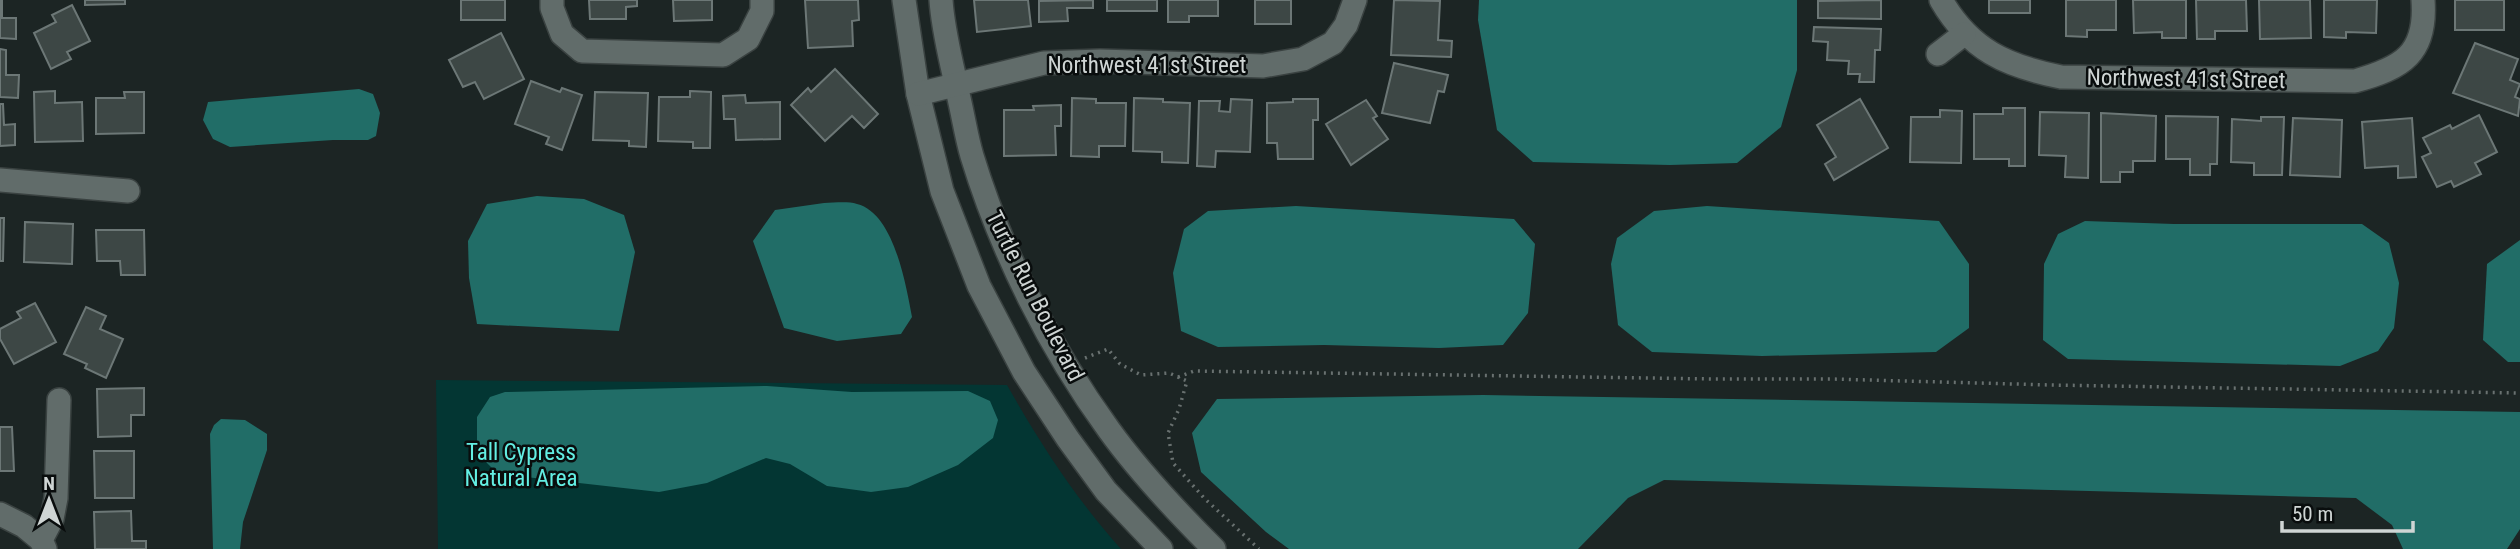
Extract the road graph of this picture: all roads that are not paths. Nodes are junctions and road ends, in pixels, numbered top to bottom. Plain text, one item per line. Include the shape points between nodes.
1 (552, 0) edge
2 (762, 0) edge
3 (904, 0) edge
4 (941, 0) edge
5 (1355, 0) edge
6 (1941, 0) edge
7 (2423, 0) edge
8 (1964, 34) junction
9 (1938, 54) dead end
10 (956, 83) junction
11 (918, 94) junction
12 (0, 180) edge
13 (128, 191) dead end
14 (59, 400) dead end
15 (0, 514) edge
16 (43, 545) edge
17 (1161, 549) edge
18 (1214, 549) edge

1 - 2 street via 562,34 582,51 723,55 748,39 762,11
3 - 11 street, Turtle Run Boulevard
4 - 10 street, Turtle Run Boulevard
5 - 10 street, Northwest 41st Street via 1333,43 1303,59 1263,66 1044,63
6 - 8 street, Northwest 41st Street
7 - 8 street, Northwest 41st Street via 2424,21 2411,54 2386,72 2354,81 2061,77 1994,57
8 - 9 street
10 - 11 street, Northwest 41st Street
10 - 18 street, Turtle Run Boulevard via 971,152 1002,240 1059,354 1109,430 1167,502
11 - 17 street, Turtle Run Boulevard via 942,191 979,286 1024,372 1106,491
12 - 13 street
14 - 16 street via 56,498
15 - 16 street via 24,526

